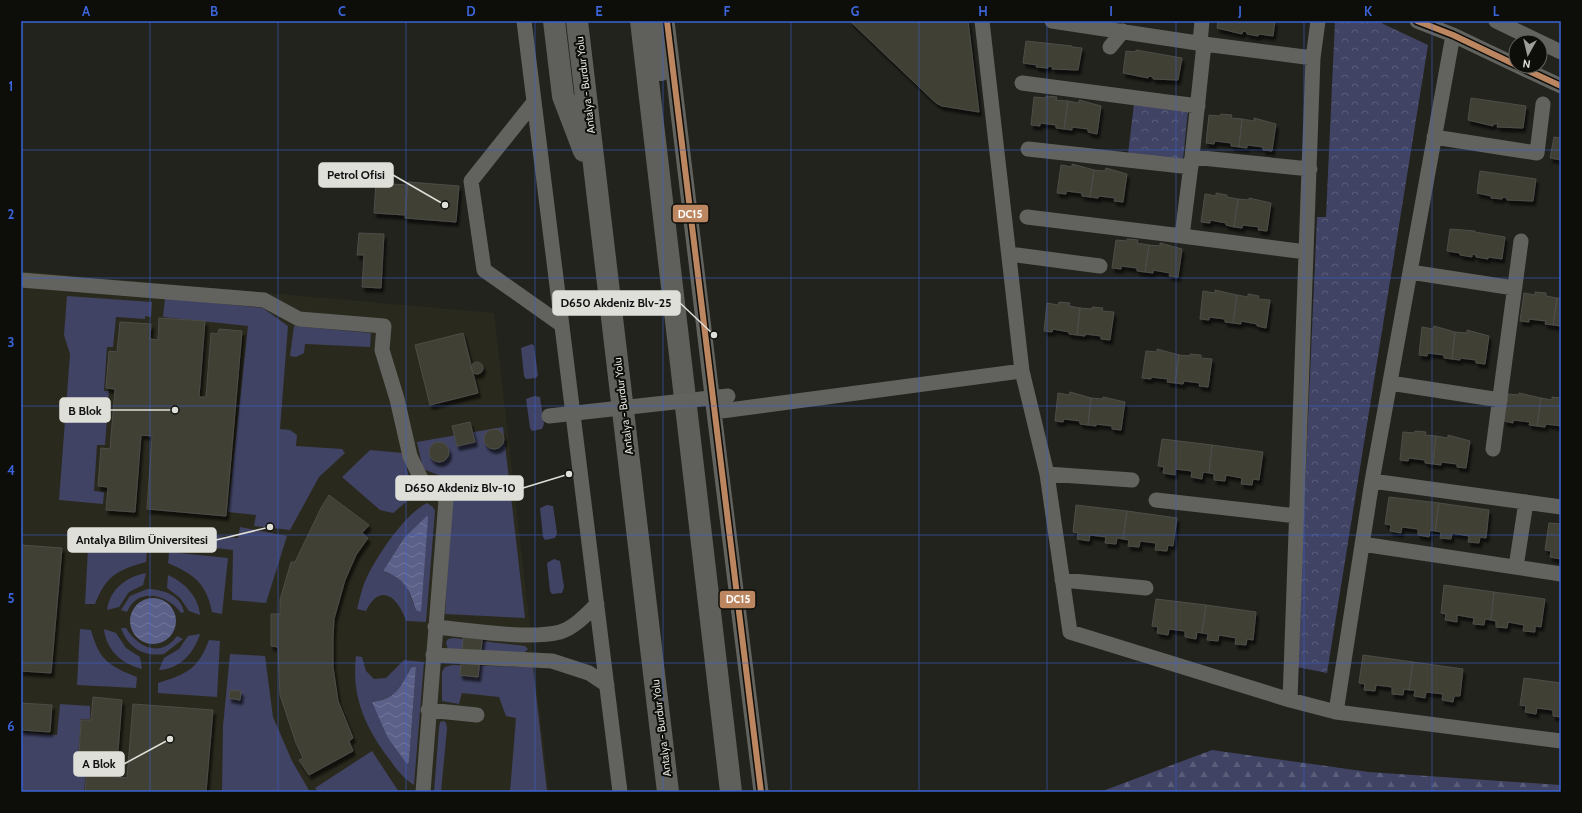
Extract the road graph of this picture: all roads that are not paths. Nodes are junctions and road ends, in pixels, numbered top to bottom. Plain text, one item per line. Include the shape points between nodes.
1 (524, 21) edge
2 (554, 21) edge
3 (577, 21) edge
4 (641, 21) edge
5 (657, 21) edge
6 (668, 21) edge
7 (982, 21) edge
8 (1052, 21) edge
9 (1202, 21) edge
10 (1318, 21) edge
11 (1417, 21) edge
12 (1496, 21) edge
13 (1095, 24) edge
14 (1123, 32) junction
15 (1523, 34) edge
16 (1453, 35) junction
17 (1202, 43) junction
18 (1110, 46) dead end
19 (1548, 46) edge
20 (1561, 52) edge
21 (1313, 58) junction
22 (1508, 61) edge
23 (1536, 74) edge
24 (1022, 83) dead end
25 (1561, 86) edge
26 (534, 102) junction
27 (1543, 104) dead end
28 (1198, 106) junction
29 (1434, 137) junction
30 (1028, 149) dead end
31 (1191, 162) junction
32 (1310, 169) junction
33 (596, 182) junction
34 (1027, 217) dead end
35 (1182, 236) junction
36 (1521, 241) dead end
37 (1306, 252) junction
38 (1009, 254) junction
39 (1100, 266) dead end
40 (1410, 272) junction
41 (21, 280) edge
42 (1514, 288) junction
43 (562, 325) junction
44 (680, 350) junction
45 (1022, 371) junction
46 (1390, 383) junction
47 (728, 396) dead end
48 (1500, 400) junction
49 (714, 412) junction
50 (549, 416) dead end
51 (1493, 448) dead end
52 (1047, 474) junction
53 (1132, 480) dead end
54 (1372, 481) junction
55 (1156, 500) dead end
56 (1526, 502) junction
57 (1561, 507) edge
58 (1297, 516) junction
59 (1362, 544) junction
60 (1516, 567) junction
61 (1561, 574) edge
62 (1062, 580) junction
63 (1146, 588) dead end
64 (597, 604) junction
65 (435, 627) junction
66 (433, 655) junction
67 (607, 685) junction
68 (1290, 700) junction
69 (428, 710) junction
70 (1336, 712) junction
71 (477, 715) dead end
72 (1561, 741) edge
73 (423, 792) edge
74 (620, 792) edge
75 (668, 792) edge
76 (731, 792) edge
77 (761, 792) edge

1 - 26 street
2 - 33 highway via 563,96
3 - 33 highway, Antalya - Burdur Yolu
4 - 44 highway
5 - 44 highway via 682,287
6 - 49 street
7 - 38 street
8 - 13 street
9 - 17 street
10 - 21 street
11 - 16 street
12 - 15 street
13 - 14 street
14 - 17 street
14 - 18 street
16 - 22 street
16 - 29 street
17 - 21 street
17 - 28 street
19 - 20 street
21 - 32 street
23 - 25 street
24 - 28 street
26 - 43 street
26 - 43 street via 471,181 484,270
27 - 29 street via 1536,153
28 - 31 street
29 - 40 street
30 - 31 street
31 - 32 street
31 - 35 street
32 - 37 street
33 - 75 highway, Antalya - Burdur Yolu
34 - 35 street
35 - 37 street
36 - 42 street
37 - 58 street
38 - 39 street
38 - 45 street
40 - 42 street
40 - 46 street
41 - 65 street via 264,300 299,318 384,326 382,350 399,406 410,456 424,487 432,487 442,493 446,500
42 - 48 street
43 - 64 street
44 - 76 highway
45 - 49 street
45 - 52 street
46 - 48 street
46 - 54 street
47 - 50 street, bridge
48 - 51 street
49 - 77 street
52 - 53 street
52 - 62 street
54 - 56 street
54 - 59 street
55 - 58 street
56 - 57 street
56 - 60 street
58 - 68 street
59 - 60 street
59 - 70 street
60 - 61 street
62 - 63 street
62 - 68 street via 1070,632
64 - 65 street via 582,619 562,632 534,635
64 - 67 street
65 - 66 street
66 - 67 street via 552,662 590,673
66 - 69 street
67 - 74 street
68 - 70 street
69 - 71 street
69 - 73 street
70 - 72 street

